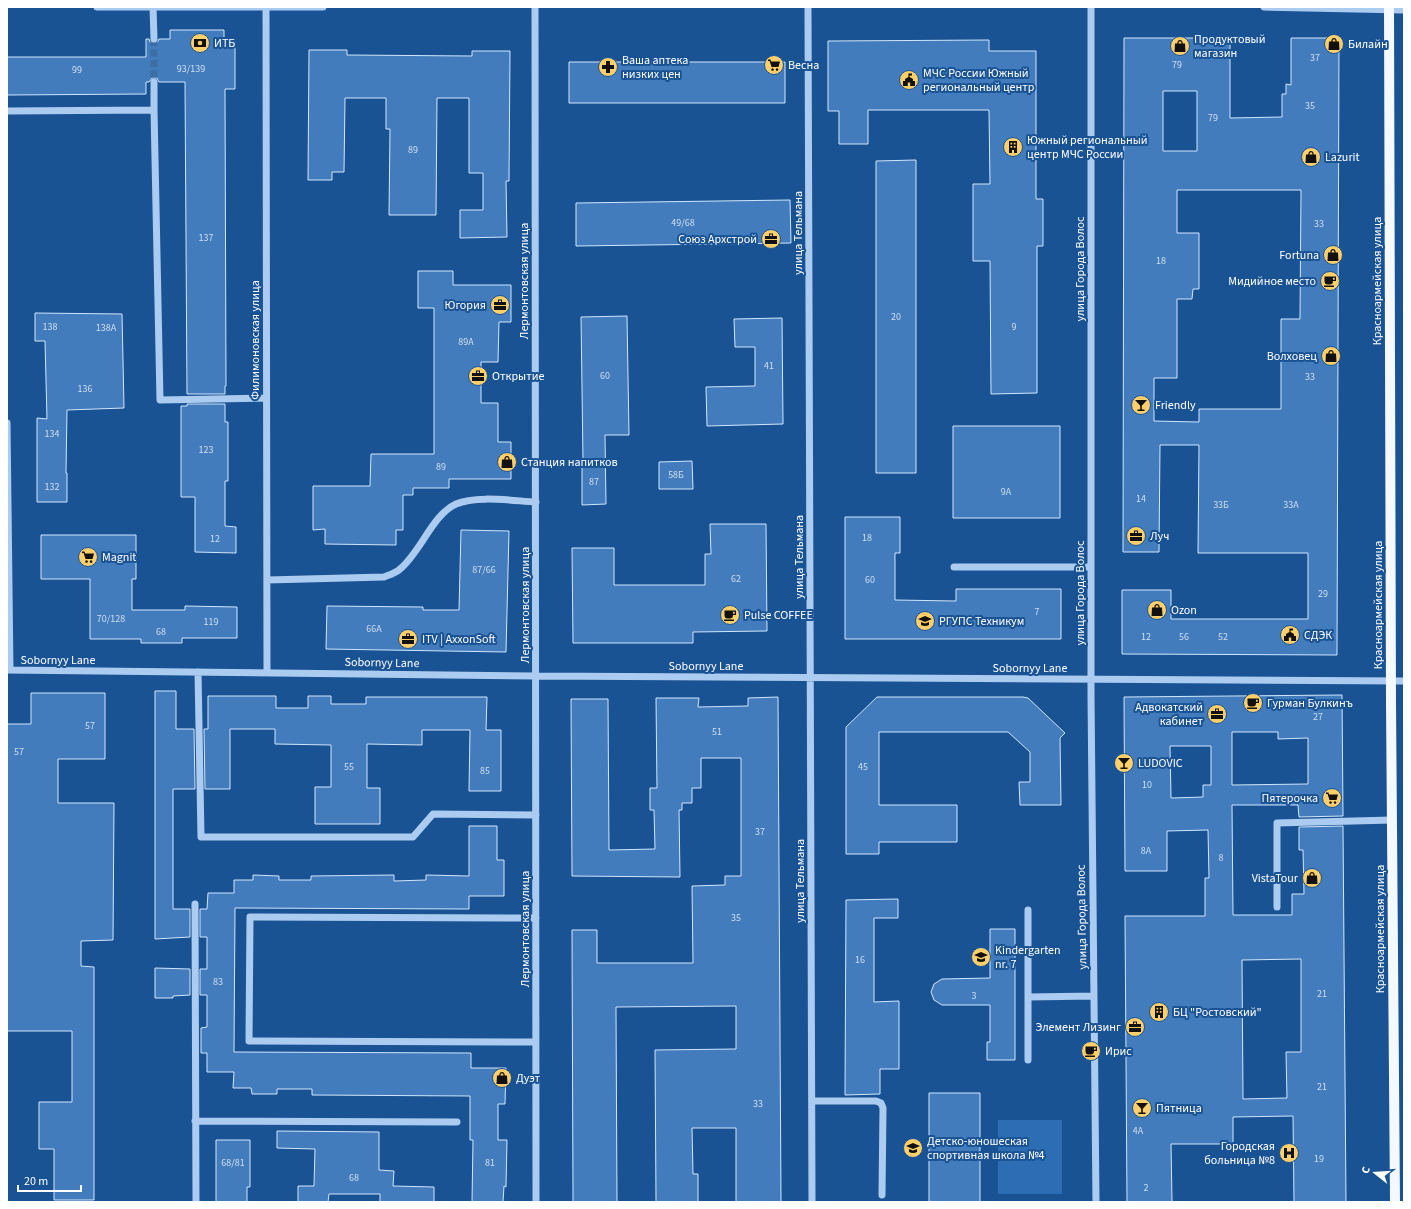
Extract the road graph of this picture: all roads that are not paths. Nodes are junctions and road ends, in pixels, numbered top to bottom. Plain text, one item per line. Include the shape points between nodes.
1 (97, 7) edge
2 (153, 7) edge
3 (266, 7) edge
4 (323, 7) edge
5 (535, 7) edge
6 (808, 7) edge
7 (1091, 7) edge
8 (1264, 7) edge
9 (1389, 8) edge
10 (1404, 10) edge
11 (154, 39) tunnel mouth
12 (154, 82) tunnel mouth
13 (154, 110) junction
14 (7, 111) edge
15 (266, 398) junction
16 (7, 423) edge
17 (536, 502) junction
18 (954, 567) dead end
19 (1091, 567) junction
20 (267, 580) junction
21 (8, 670) edge
22 (198, 672) junction
23 (267, 673) junction
24 (536, 676) junction
25 (810, 677) junction
26 (1091, 679) junction
27 (1404, 681) edge
28 (1391, 682) junction
29 (536, 815) junction
30 (1392, 820) junction
31 (195, 904) dead end
32 (1277, 907) dead end
33 (1028, 910) dead end
34 (536, 918) junction
35 (1094, 996) junction
36 (1028, 997) junction
37 (536, 1042) junction
38 (1028, 1060) dead end
39 (812, 1101) junction
40 (195, 1121) junction
41 (457, 1122) dead end
42 (882, 1195) dead end
43 (196, 1202) edge
44 (536, 1202) edge
45 (812, 1202) edge
46 (1096, 1202) edge
47 (1395, 1202) edge

1 - 2 street
2 - 3 street
2 - 11 street
3 - 4 street
3 - 15 street, Филимоновская улица
5 - 17 street, Лермонтовская улица
6 - 25 street, улица Тельмана
7 - 19 street, улица Города Волос
8 - 9 street
9 - 10 street
9 - 28 main road, Красноармейская улица
12 - 13 street
13 - 14 street
13 - 15 street via 160,400
15 - 20 street, Филимоновская улица
16 - 21 street
17 - 20 street via 472,500 455,504 443,514 400,570 384,577
17 - 24 street, Лермонтовская улица
18 - 19 street
19 - 26 street, улица Города Волос
20 - 23 street, Филимоновская улица
21 - 22 street, Sobornyy Lane
22 - 23 street, Sobornyy Lane
22 - 29 street via 201,837 413,837 433,814
23 - 24 street, Sobornyy Lane
24 - 25 street, Sobornyy Lane
24 - 29 street, Лермонтовская улица
25 - 26 street, Sobornyy Lane
25 - 39 street, улица Тельмана
26 - 28 street, Sobornyy Lane
26 - 35 street, улица Города Волос
27 - 28 street, Sobornyy Lane
28 - 30 main road, Красноармейская улица
29 - 34 street, Лермонтовская улица
30 - 32 street via 1277,823
30 - 47 main road, Красноармейская улица
31 - 40 street
33 - 36 street
34 - 37 street, Лермонтовская улица
34 - 37 street via 250,917 249,1041
35 - 36 street
35 - 46 street, улица Города Волос
36 - 38 street
37 - 44 street, Лермонтовская улица
39 - 42 street via 881,1103
39 - 45 street, улица Тельмана
40 - 41 street
40 - 43 street

